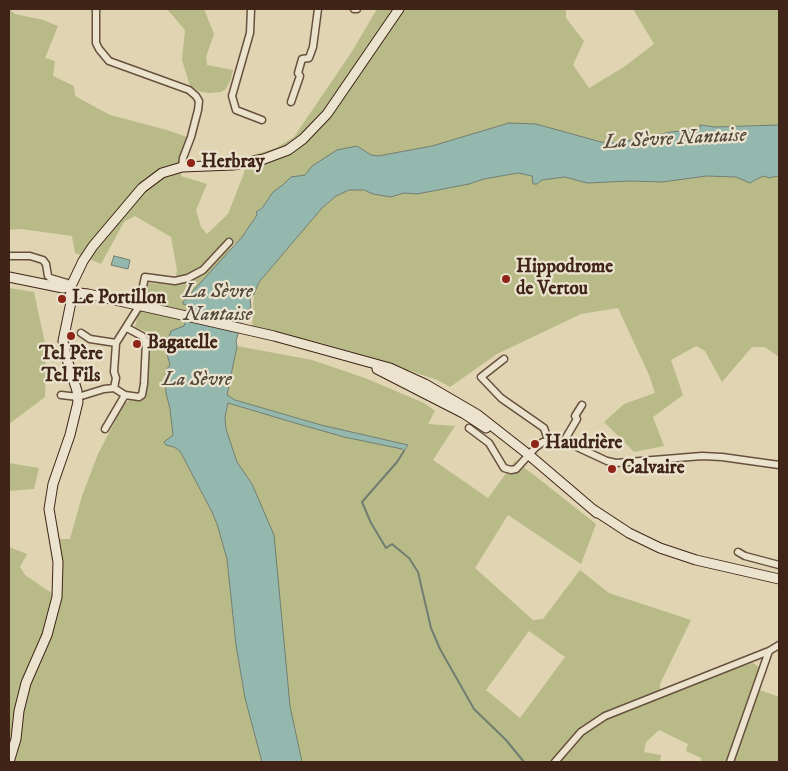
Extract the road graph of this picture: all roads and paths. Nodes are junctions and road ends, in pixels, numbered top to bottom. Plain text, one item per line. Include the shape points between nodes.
1 (96, 9) edge
2 (251, 9) edge
3 (318, 9) edge
4 (399, 9) edge
5 (291, 102) dead end
6 (262, 120) dead end
7 (182, 167) junction
8 (229, 242) dead end
9 (9, 256) edge
10 (9, 278) edge
11 (73, 290) junction
12 (138, 306) junction
13 (127, 328) junction
14 (81, 333) dead end
15 (116, 343) junction
16 (352, 358) junction
17 (504, 360) dead end
18 (114, 388) junction
19 (61, 395) dead end
20 (125, 395) junction
21 (78, 397) junction
22 (582, 405) dead end
23 (105, 428) dead end
24 (469, 428) dead end
25 (548, 440) junction
26 (564, 441) junction
27 (527, 457) junction
28 (779, 465) edge
29 (738, 552) dead end
30 (779, 564) edge
31 (779, 579) edge
32 (779, 644) edge
33 (768, 651) junction
34 (9, 762) edge
35 (555, 762) edge
36 (730, 762) edge

1 - 7 street via 96,43 109,61 189,90 196,96 198,110
2 - 6 street via 250,33 232,96 236,110
3 - 5 street via 313,47 309,58 302,59
4 - 7 street via 327,114 288,150 264,160 233,165
7 - 11 street via 162,174 142,188 93,246 83,261
8 - 12 street via 203,270 188,278 145,277
9 - 11 street via 43,260 50,278 67,283
10 - 11 street
11 - 12 street
11 - 21 street via 63,341
12 - 13 street
12 - 16 street
13 - 15 street
13 - 20 street via 142,336 146,342 147,357 142,395 136,398
14 - 15 street via 90,339
15 - 18 street
16 - 27 street via 448,405
16 - 27 street via 390,368 425,384 478,415
17 - 25 street via 481,377 501,398 544,428
18 - 20 street
18 - 21 street
19 - 21 street
20 - 23 street
21 - 34 street via 49,509 58,573 55,608 26,683
22 - 26 street
24 - 27 street via 489,443 508,470 516,469
25 - 26 street
25 - 27 street
26 - 28 street via 616,463 722,456
27 - 31 street via 565,491 629,533 696,560
29 - 30 street
32 - 33 street
33 - 35 street via 605,716 581,732
33 - 36 street

